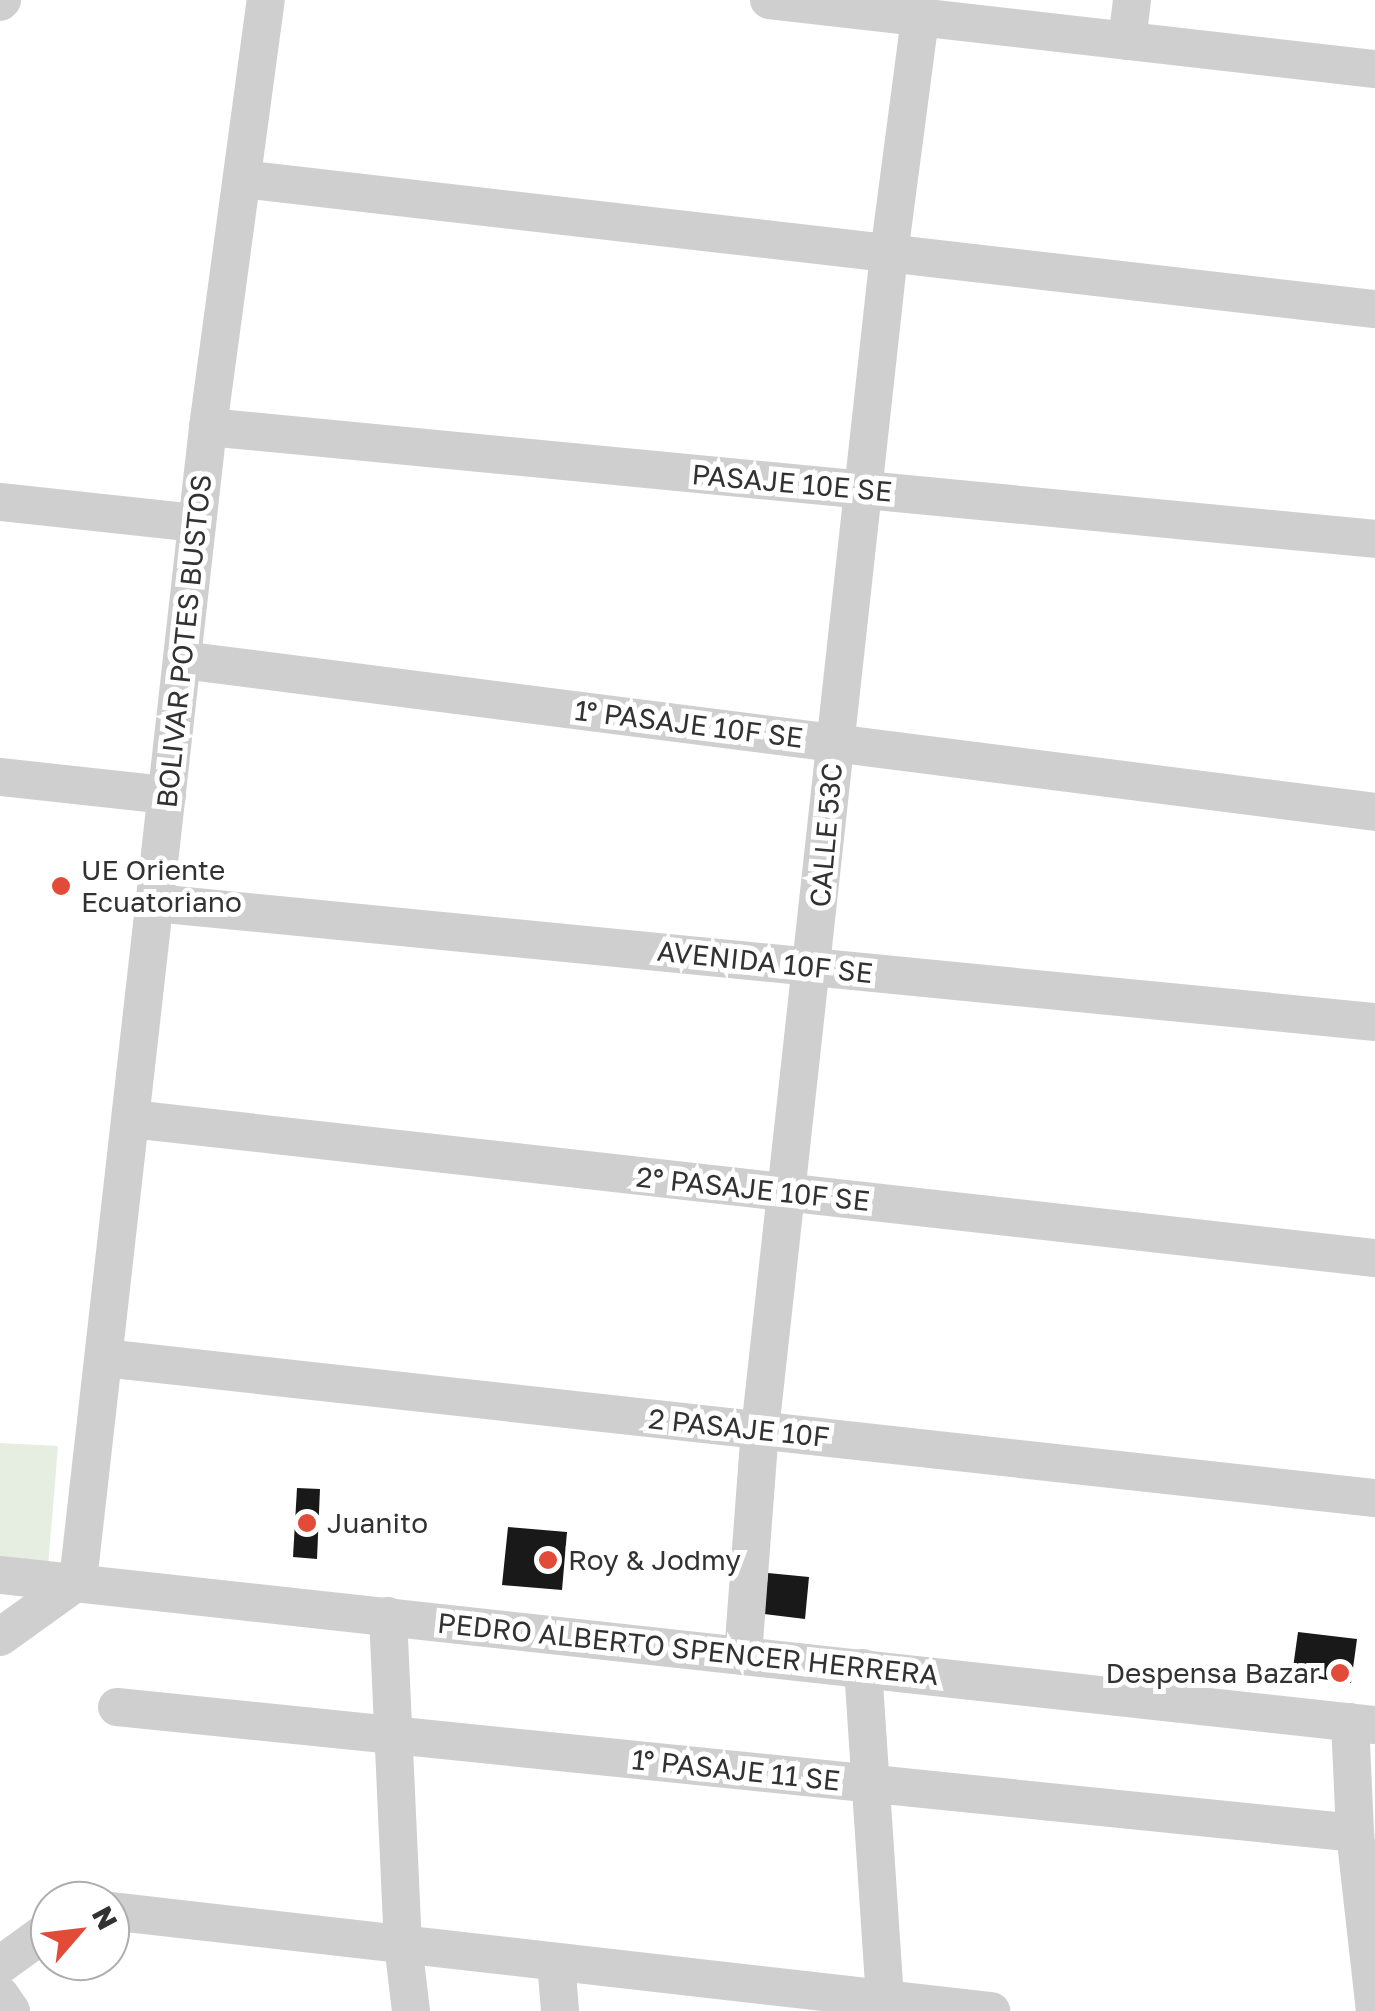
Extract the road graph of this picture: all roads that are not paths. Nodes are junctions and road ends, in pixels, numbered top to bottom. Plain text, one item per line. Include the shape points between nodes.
1 (266, 0) edge
2 (768, 0) edge
3 (1132, 0) edge
4 (920, 17) junction
5 (1127, 41) junction
6 (1375, 70) edge
7 (242, 179) junction
8 (889, 254) junction
9 (1375, 309) edge
10 (208, 427) junction
11 (863, 490) junction
12 (0, 502) edge
13 (197, 523) junction
14 (1375, 540) edge
15 (182, 660) junction
16 (835, 743) junction
17 (0, 777) edge
18 (167, 795) junction
19 (1375, 812) edge
20 (154, 903) junction
21 (814, 967) junction
22 (1375, 1022) edge
23 (130, 1119) junction
24 (786, 1192) junction
25 (1375, 1258) edge
26 (104, 1358) junction
27 (760, 1430) junction
28 (1375, 1498) edge
29 (0, 1575) edge
30 (78, 1582) junction
31 (388, 1616) junction
32 (0, 1637) edge
33 (742, 1655) junction
34 (863, 1668) junction
35 (117, 1707) dead end
36 (1362, 1723) edge
37 (392, 1735) junction
38 (870, 1784) junction
39 (1356, 1834) junction
40 (130, 1913) edge
41 (30, 1944) edge
42 (403, 1944) junction
43 (556, 1962) junction
44 (0, 1965) edge
45 (0, 1995) edge
46 (753, 1996) edge
47 (885, 2001) junction
48 (980, 2010) edge
49 (11, 2011) edge
50 (411, 2011) edge
51 (560, 2011) edge
52 (991, 2011) edge
53 (1375, 2011) edge

1 - 7 street, BOLIVAR POTES BUSTOS
2 - 4 street
3 - 5 street
4 - 5 street
4 - 8 street, CALLE 53C
5 - 6 street
7 - 8 street
7 - 10 street, BOLIVAR POTES BUSTOS
8 - 9 street
8 - 11 street, CALLE 53C
10 - 11 street, PASAJE 10E SE
10 - 13 street, BOLIVAR POTES BUSTOS
11 - 14 street, PASAJE 10E SE
11 - 16 street, CALLE 53C
12 - 13 street
13 - 15 street, BOLIVAR POTES BUSTOS
15 - 16 street, 1° PASAJE 10F SE
15 - 18 street, BOLIVAR POTES BUSTOS
16 - 19 street, 1° PASAJE 10F SE
16 - 21 street, CALLE 53C
17 - 18 street
18 - 20 street, BOLIVAR POTES BUSTOS
20 - 21 street, AVENIDA 10F SE
20 - 23 street, BOLIVAR POTES BUSTOS
21 - 22 street, AVENIDA 10F SE
21 - 24 street, CALLE 53C
23 - 24 street, 2° PASAJE 10F SE
23 - 26 street, BOLIVAR POTES BUSTOS
24 - 25 street, 2° PASAJE 10F SE
24 - 27 street, CALLE 53C
26 - 27 street, 2 PASAJE 10F
26 - 30 street, BOLIVAR POTES BUSTOS
27 - 28 street, 2 PASAJE 10F
27 - 33 street, CALLE 53C
29 - 30 street, PEDRO ALBERTO SPENCER HERRERA
30 - 31 street, PEDRO ALBERTO SPENCER HERRERA
30 - 32 street
31 - 33 street, PEDRO ALBERTO SPENCER HERRERA
31 - 37 street
33 - 34 street, PEDRO ALBERTO SPENCER HERRERA
34 - 36 street, PEDRO ALBERTO SPENCER HERRERA
34 - 38 street
35 - 37 street, 1° PASAJE 11 SE
36 - 39 street
37 - 38 street, 1° PASAJE 11 SE
37 - 42 street
38 - 39 street, 1° PASAJE 11 SE
38 - 47 street
39 - 53 street
40 - 42 street
41 - 44 street
42 - 43 street
42 - 50 street
43 - 46 street
43 - 51 street
45 - 49 street
46 - 47 street
47 - 48 street
48 - 52 street

